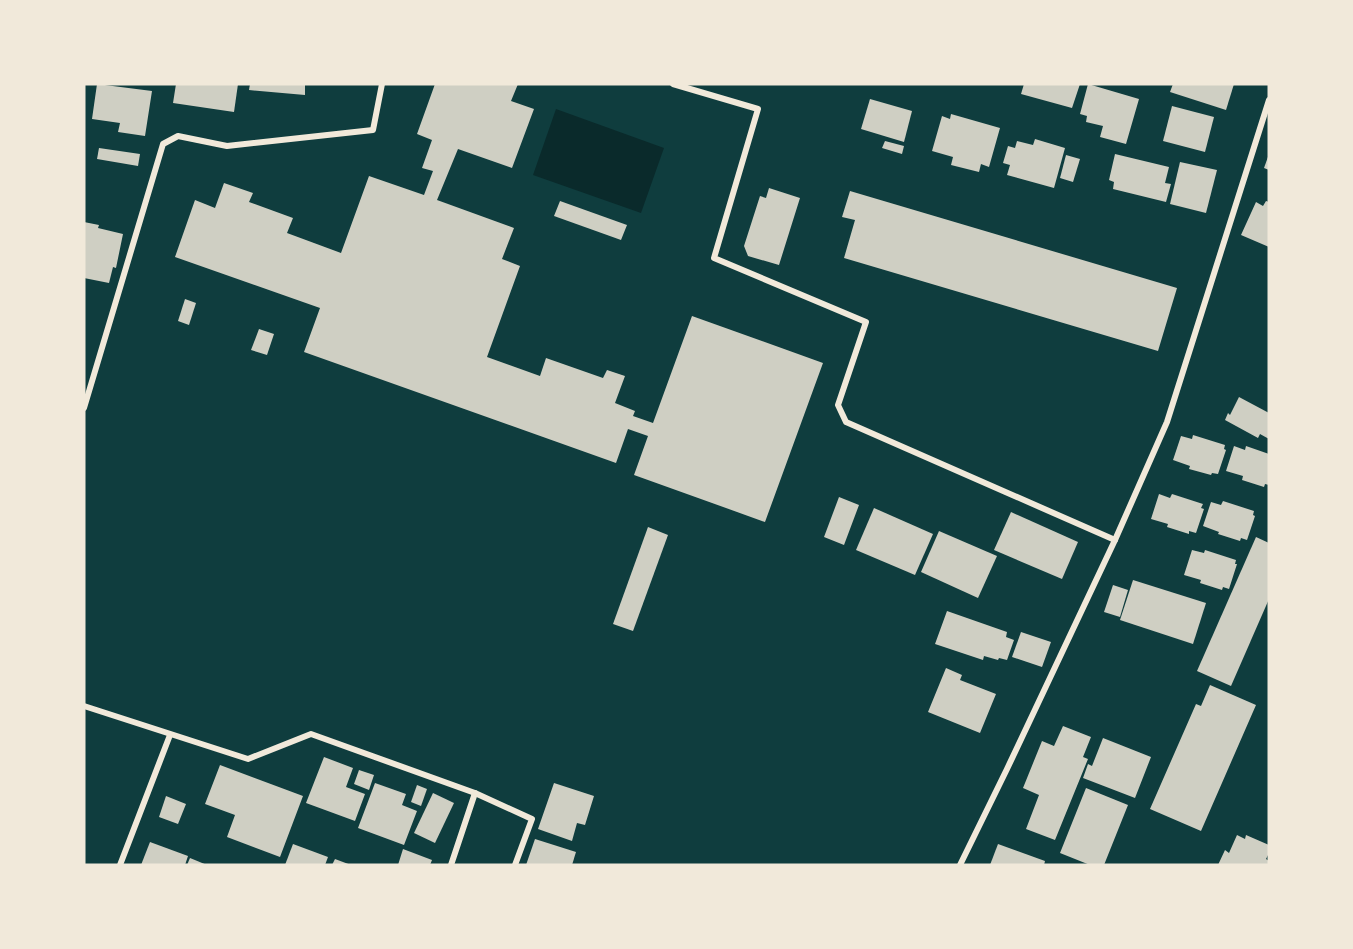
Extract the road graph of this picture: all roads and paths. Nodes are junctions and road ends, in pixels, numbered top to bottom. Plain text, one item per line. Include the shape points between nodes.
1 (382, 84) edge
2 (673, 84) edge
3 (700, 88) edge
4 (1269, 100) edge
5 (84, 408) edge
6 (1115, 540) junction
7 (84, 706) edge
8 (170, 735) junction
9 (475, 793) junction
10 (120, 865) edge
11 (451, 865) edge
12 (515, 865) edge
13 (960, 865) edge

1 - 5 street via 373,130 227,146 178,136 163,144
2 - 3 street
3 - 6 street via 758,109 714,258 866,322 838,405 846,422
4 - 6 street via 1167,422
6 - 13 street
7 - 8 street
8 - 9 street via 248,759 311,734
8 - 10 street
9 - 11 street
9 - 12 street via 532,819

